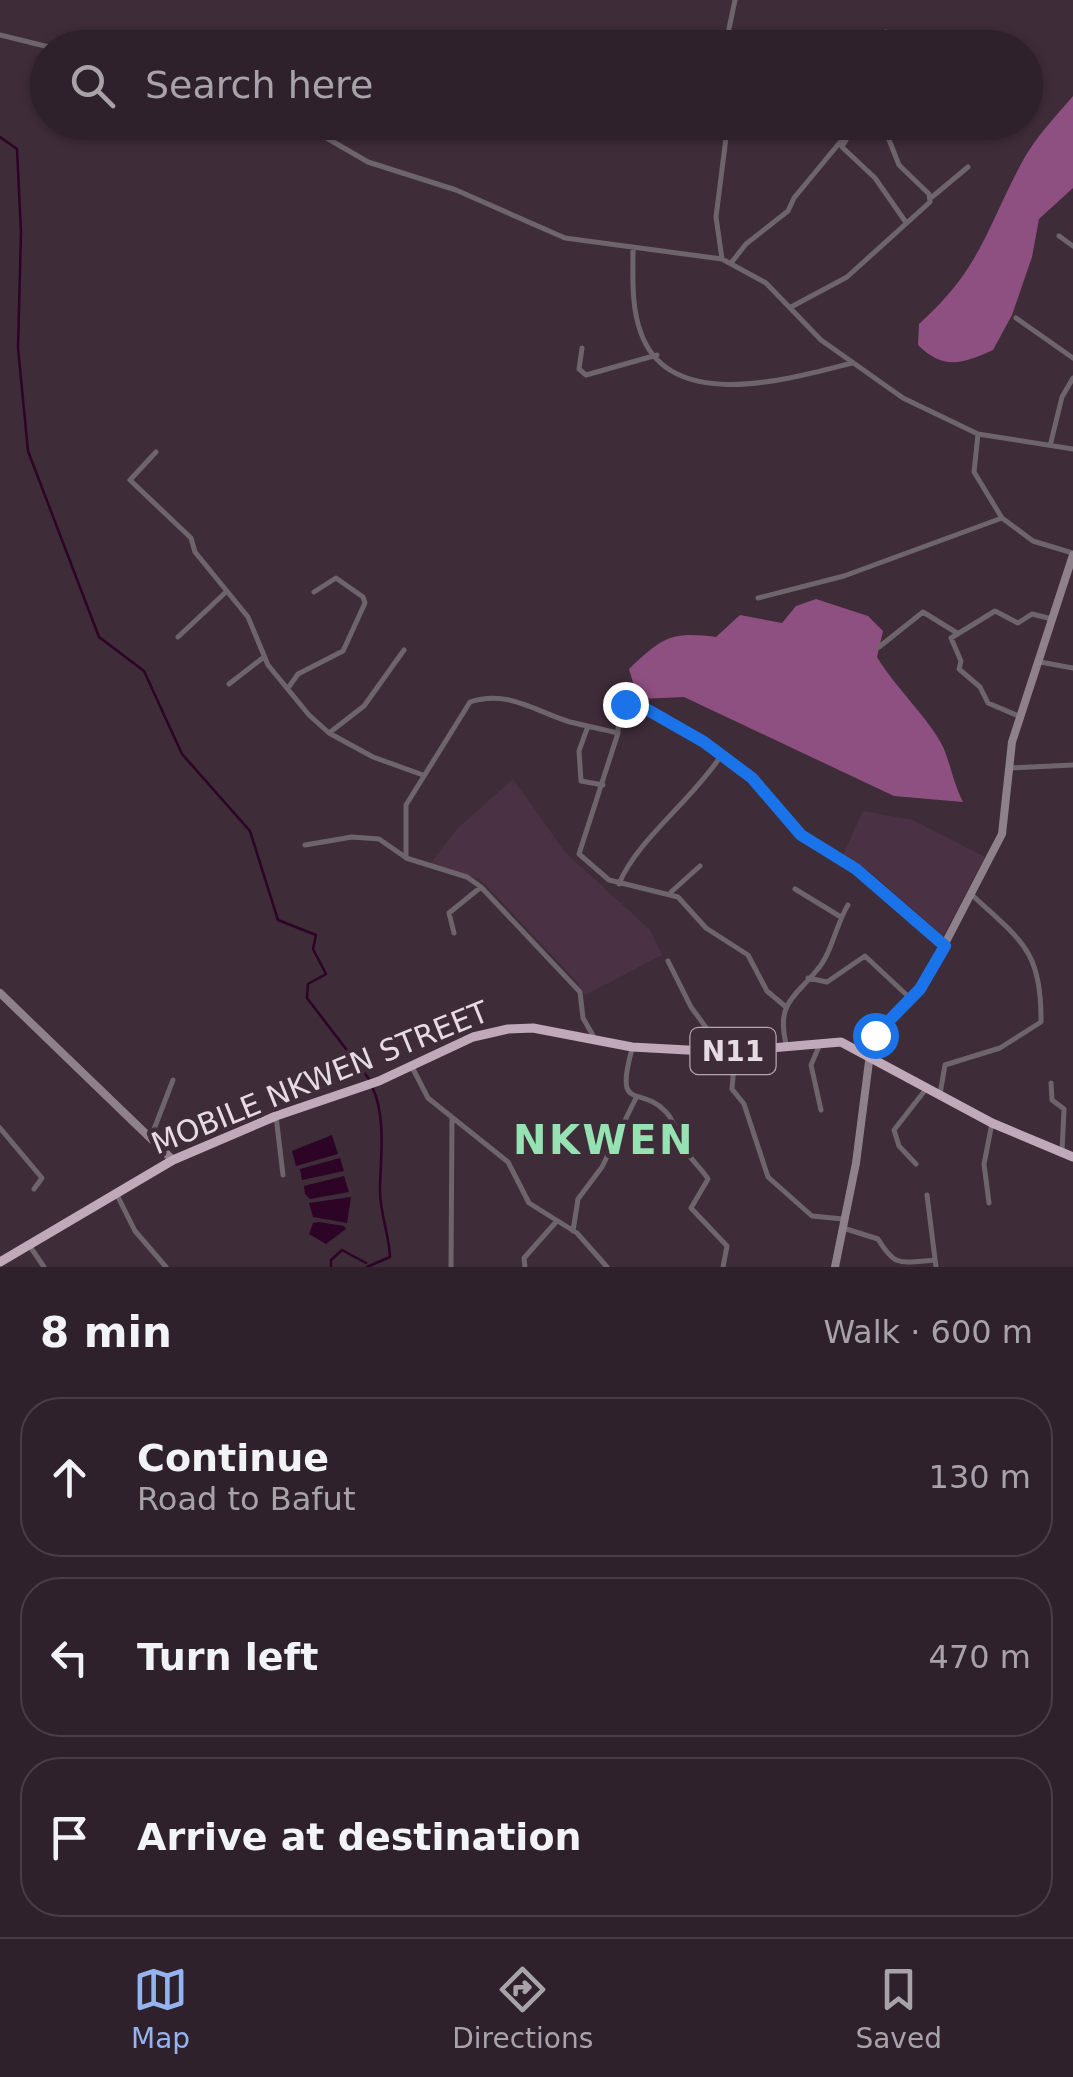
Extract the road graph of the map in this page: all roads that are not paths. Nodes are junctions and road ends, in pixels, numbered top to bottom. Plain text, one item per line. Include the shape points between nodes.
1 (735, 0) edge
2 (729, 30) edge
3 (0, 34) edge
4 (30, 42) edge
5 (330, 140) edge
6 (726, 140) edge
7 (889, 140) edge
8 (842, 142) joint
9 (968, 167) dead end
10 (932, 197) junction
11 (906, 221) junction
12 (1059, 236) dead end
13 (1073, 246) edge
14 (633, 248) junction
15 (722, 258) junction
16 (732, 262) junction
17 (791, 307) junction
18 (1016, 318) dead end
19 (582, 348) dead end
20 (657, 355) junction
21 (1073, 358) edge
22 (852, 363) junction
23 (1073, 378) edge
24 (978, 434) junction
25 (1051, 442) junction
26 (1073, 449) edge
27 (156, 452) dead end
28 (1002, 518) junction
29 (1073, 554) edge
30 (226, 590) junction
31 (314, 592) dead end
32 (758, 598) dead end
33 (1052, 619) junction
34 (958, 633) junction
35 (178, 636) dead end
36 (879, 647) dead end
37 (404, 650) dead end
38 (264, 656) junction
39 (1040, 662) junction
40 (1073, 668) edge
41 (230, 684) dead end
42 (288, 688) junction
43 (1021, 718) junction
44 (588, 726) junction
45 (329, 733) junction
46 (618, 733) junction
47 (720, 757) junction
48 (1073, 765) edge
49 (1007, 768) junction
50 (423, 774) junction
51 (603, 785) junction
52 (305, 845) dead end
53 (406, 858) junction
54 (700, 866) dead end
55 (619, 884) junction
56 (481, 887) junction
57 (794, 889) dead end
58 (670, 892) junction
59 (971, 894) junction
60 (848, 905) dead end
61 (841, 917) junction
62 (454, 933) dead end
63 (945, 946) junction
64 (668, 962) dead end
65 (806, 978) junction
66 (0, 993) edge
67 (911, 1000) junction
68 (786, 1006) junction
69 (595, 1039) junction
70 (821, 1042) junction
71 (786, 1044) junction
72 (632, 1047) junction
73 (736, 1050) junction
74 (724, 1052) junction
75 (869, 1056) junction
76 (412, 1067) junction
77 (173, 1080) dead end
78 (1051, 1083) dead end
79 (928, 1086) junction
80 (940, 1094) junction
81 (636, 1098) junction
82 (821, 1110) dead end
83 (276, 1116) junction
84 (452, 1118) junction
85 (992, 1123) junction
86 (0, 1128) edge
87 (151, 1137) junction
88 (1062, 1152) junction
89 (1073, 1157) edge
90 (173, 1160) junction
91 (916, 1164) dead end
92 (283, 1175) dead end
93 (34, 1189) dead end
94 (116, 1193) junction
95 (927, 1195) dead end
96 (988, 1202) dead end
97 (556, 1222) junction
98 (844, 1224) junction
99 (573, 1231) junction
100 (29, 1244) junction
101 (2, 1258) edge
102 (936, 1264) edge
103 (44, 1267) edge
104 (166, 1267) edge
105 (451, 1267) edge
106 (525, 1267) edge
107 (607, 1267) edge
108 (723, 1267) edge
109 (834, 1267) edge

1 - 2 street
3 - 4 street
5 - 14 street via 368,162 456,190 565,238
6 - 15 street via 716,217
7 - 10 street via 899,164
8 - 11 street
8 - 16 street via 788,211
9 - 10 street
10 - 11 street
11 - 17 street via 846,276
12 - 13 street
14 - 15 street
14 - 20 street via 636,314 642,339
15 - 16 street
16 - 17 street
17 - 22 street
18 - 21 street
19 - 20 street via 580,369 586,375
20 - 22 street via 679,375 736,387
22 - 24 street via 903,398
23 - 25 street
24 - 25 street
24 - 28 street via 974,472
25 - 26 street
27 - 30 street via 130,480 191,538
28 - 29 street via 1033,542
28 - 32 street via 844,576
29 - 33 street
30 - 35 street
30 - 38 street via 251,623
31 - 42 street via 336,578 365,603 344,651 298,674
33 - 34 street via 1032,614 1018,624 995,612
33 - 39 street
34 - 36 street via 922,612
34 - 43 street via 952,638 959,669 988,703
37 - 45 street via 364,706
38 - 41 street
38 - 42 street
39 - 40 street
39 - 43 street
42 - 45 street
43 - 49 street
44 - 46 street
44 - 50 street via 525,702 480,699 464,706
44 - 51 street via 580,781
45 - 50 street via 372,758
46 - 47 street via 619,708 631,703 694,735
46 - 51 street
47 - 55 street
47 - 63 street via 752,778 801,835 856,869
48 - 49 street
49 - 59 street via 1002,834
50 - 53 street via 404,812
51 - 55 street via 579,854
52 - 53 street via 379,840
53 - 56 street
54 - 58 street
55 - 58 street
56 - 62 street via 449,913
56 - 69 street via 580,992 583,1018
57 - 61 street
58 - 68 street via 706,928 748,955 767,991
59 - 63 street
59 - 80 street via 1023,940 1043,991 1041,1022 1000,1048 945,1065
60 - 61 street
61 - 65 street via 817,970
63 - 67 street
64 - 74 street
65 - 67 street via 827,982 864,956
65 - 68 street
66 - 87 street
67 - 75 street via 875,1035
68 - 71 street
69 - 72 highway, MOBILE NKWEN STREET / N11
69 - 76 highway, MOBILE NKWEN STREET / N11 via 532,1028 490,1032
70 - 71 highway, MOBILE NKWEN STREET / N11
70 - 75 highway, MOBILE NKWEN STREET / N11 via 841,1042
70 - 82 street via 810,1066
71 - 73 highway, MOBILE NKWEN STREET / N11
72 - 74 highway, MOBILE NKWEN STREET / N11
72 - 81 street via 624,1078
73 - 74 highway, MOBILE NKWEN STREET / N11
73 - 98 street via 732,1089 746,1108 768,1176 812,1216
75 - 79 highway, MOBILE NKWEN STREET / N11
75 - 98 street
76 - 83 highway, MOBILE NKWEN STREET / N11
76 - 84 street via 428,1098
77 - 87 street
78 - 88 street via 1052,1100 1063,1106
79 - 80 highway, MOBILE NKWEN STREET / N11
79 - 91 street via 894,1130
80 - 85 highway, MOBILE NKWEN STREET / N11
81 - 99 street via 578,1199
81 - 108 street via 668,1114 708,1179 691,1208 728,1246
83 - 90 highway, MOBILE NKWEN STREET / N11
83 - 92 street
84 - 97 street via 508,1162 522,1195
84 - 105 street
85 - 88 highway, MOBILE NKWEN STREET / N11
85 - 96 street via 984,1164
86 - 93 street via 35,1165 42,1178
87 - 90 street
88 - 89 highway, MOBILE NKWEN STREET / N11
90 - 94 highway, MOBILE NKWEN STREET / N11
94 - 100 highway, MOBILE NKWEN STREET / N11
94 - 104 street via 135,1231
95 - 102 street
97 - 99 street
97 - 106 street via 524,1258
98 - 102 street via 878,1239 894,1264
98 - 109 street
99 - 107 street
100 - 101 highway, MOBILE NKWEN STREET / N11
100 - 103 street

